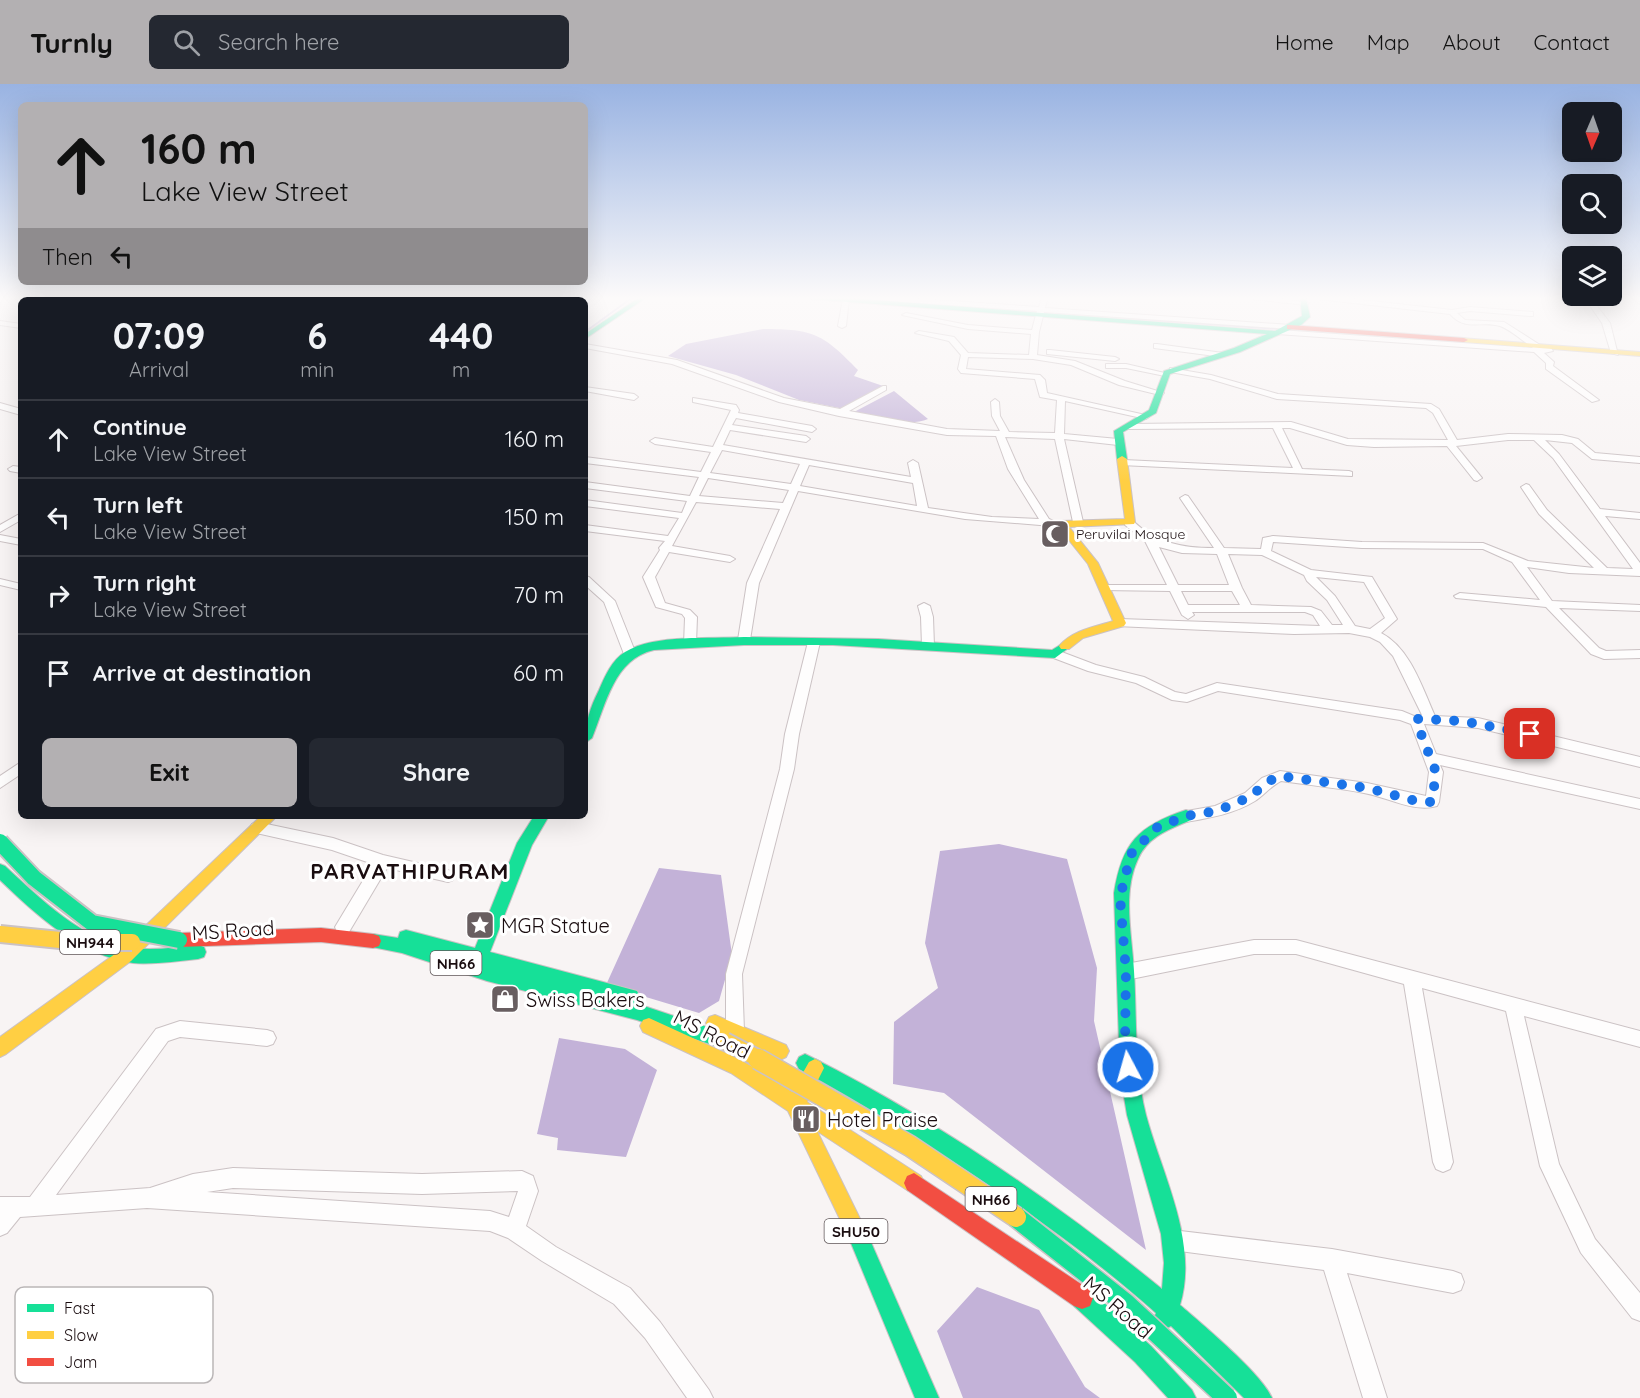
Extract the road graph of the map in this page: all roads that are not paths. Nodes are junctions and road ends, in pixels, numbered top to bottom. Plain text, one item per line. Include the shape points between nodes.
1 (654, 358) edge
2 (965, 358) edge
3 (1052, 358) edge
4 (1110, 358) edge
5 (1212, 358) edge
6 (1547, 358) edge
7 (1115, 359) dead end
8 (1109, 366) dead end
9 (1169, 372) junction
10 (883, 388) dead end
11 (588, 389) edge
12 (1160, 393) junction
13 (634, 397) dead end
14 (1061, 398) junction
15 (696, 400) dead end
16 (1595, 400) dead end
17 (995, 402) dead end
18 (1383, 404) junction
19 (0, 406) edge
20 (18, 411) edge
21 (839, 412) junction
22 (733, 415) junction
23 (1146, 416) junction
24 (1396, 416) dead end
25 (1276, 425) junction
26 (728, 427) junction
27 (1131, 427) junction
28 (812, 429) dead end
29 (1003, 434) junction
30 (1059, 436) junction
31 (1536, 437) junction
32 (806, 439) dead end
33 (655, 441) dead end
34 (1118, 442) junction
35 (1451, 443) junction
36 (718, 448) junction
37 (588, 460) edge
38 (1640, 460) edge
39 (913, 463) dead end
40 (1124, 463) junction
41 (805, 464) junction
42 (1299, 472) junction
43 (1349, 474) dead end
44 (704, 475) junction
45 (1477, 478) dead end
46 (915, 481) junction
47 (588, 485) edge
48 (793, 487) junction
49 (1526, 487) dead end
50 (1185, 498) dead end
51 (693, 499) junction
52 (588, 503) edge
53 (785, 506) junction
54 (922, 509) junction
55 (1597, 512) junction
56 (685, 516) junction
57 (1640, 516) edge
58 (18, 518) edge
59 (1046, 522) junction
60 (1078, 522) junction
61 (1129, 523) junction
62 (1061, 524) junction
63 (0, 529) edge
64 (588, 529) edge
65 (0, 538) edge
66 (18, 541) edge
67 (1150, 541) junction
68 (667, 543) junction
69 (1221, 551) junction
70 (1264, 552) junction
71 (730, 559) dead end
72 (1516, 561) junction
73 (1603, 571) junction
74 (1640, 572) edge
75 (1309, 573) junction
76 (0, 582) edge
77 (588, 582) edge
78 (18, 586) edge
79 (1106, 588) junction
80 (1236, 588) junction
81 (1173, 589) junction
82 (1460, 596) dead end
83 (1549, 604) junction
84 (924, 606) dead end
85 (1185, 608) junction
86 (1640, 608) edge
87 (1248, 609) junction
88 (1120, 623) junction
89 (1193, 625) junction
90 (1329, 630) junction
91 (1352, 630) junction
92 (1373, 633) junction
93 (744, 640) junction
94 (813, 642) junction
95 (690, 644) junction
96 (928, 646) junction
97 (630, 654) junction
98 (1055, 654) junction
99 (1640, 654) edge
100 (1423, 719) junction
101 (588, 731) edge
102 (1430, 758) junction
103 (1640, 762) edge
104 (18, 769) edge
105 (0, 783) edge
106 (1640, 804) edge
107 (1186, 816) joint
108 (267, 819) edge
109 (540, 819) edge
110 (257, 828) junction
111 (0, 830) edge
112 (0, 842) edge
113 (383, 861) junction
114 (0, 870) edge
115 (448, 876) dead end
116 (0, 925) edge
117 (158, 927) junction
118 (343, 927) junction
119 (0, 934) edge
120 (83, 935) junction
121 (180, 940) junction
122 (0, 946) edge
123 (480, 955) junction
124 (125, 956) junction
125 (1126, 972) junction
126 (1412, 978) junction
127 (1513, 1005) junction
128 (735, 1030) junction
129 (267, 1038) dead end
130 (1640, 1039) edge
131 (0, 1048) edge
132 (815, 1068) junction
133 (795, 1106) junction
134 (1443, 1162) dead end
135 (147, 1198) junction
136 (17, 1207) edge
137 (0, 1226) edge
138 (515, 1229) junction
139 (1172, 1240) junction
140 (1332, 1260) junction
141 (1454, 1282) dead end
142 (1640, 1310) edge
143 (1169, 1311) junction
144 (1143, 1354) junction
145 (701, 1398) edge
146 (927, 1398) edge
147 (1184, 1398) edge
148 (1227, 1398) edge
149 (1260, 1398) edge
150 (1375, 1398) edge

1 - 21 street via 783,400
2 - 14 street via 964,371 1037,377 1043,395
3 - 12 street
4 - 7 street
5 - 9 main road
6 - 16 street via 1549,368
8 - 9 street
9 - 12 main road
9 - 18 street via 1211,377 1277,396
10 - 21 street
11 - 13 street
12 - 23 main road via 1159,403
14 - 23 street
14 - 30 street
15 - 22 street via 733,407
17 - 29 street
18 - 24 street
18 - 35 street via 1432,408
19 - 20 street
21 - 29 street via 947,432
22 - 26 street
22 - 28 street
23 - 27 main road
25 - 27 street
25 - 35 street via 1302,427 1356,443
25 - 42 street
26 - 32 street
26 - 36 street
27 - 34 main road via 1118,431
29 - 30 street
29 - 59 street via 1005,453 1015,475
30 - 34 street
30 - 60 street
31 - 35 street
31 - 38 street via 1574,440 1596,457
31 - 55 street via 1556,456
33 - 36 street
34 - 40 main road
35 - 45 street
36 - 41 street
36 - 44 street
37 - 44 street
39 - 46 street
40 - 42 street
40 - 61 main road
41 - 46 street
41 - 48 street
42 - 43 street
44 - 48 street
44 - 51 street
46 - 54 street
47 - 51 street
48 - 53 street
48 - 54 street
49 - 73 street via 1544,512
50 - 69 street
51 - 53 street
51 - 56 street
52 - 56 street
53 - 93 street via 753,583
54 - 59 street
55 - 57 street
55 - 74 street
56 - 68 street
58 - 63 street
59 - 62 street
60 - 61 main road
60 - 62 main road
61 - 67 street
62 - 79 main road via 1093,563
64 - 68 street
65 - 66 street
67 - 69 street via 1191,552
67 - 81 street
68 - 71 street
68 - 95 street via 649,580 660,605 691,616
69 - 70 street
69 - 80 street
70 - 72 street via 1267,540 1273,539 1362,545 1483,546
70 - 75 street
72 - 73 street
72 - 83 street
73 - 74 street
75 - 91 street
75 - 92 street via 1368,579 1391,619
76 - 78 street
77 - 97 street via 609,600
79 - 81 street
79 - 88 main road
80 - 81 street
80 - 87 street
81 - 85 street
82 - 83 street
83 - 86 street
83 - 99 street via 1599,653
84 - 96 street
85 - 87 street
85 - 89 street
87 - 90 street via 1307,609 1317,613
88 - 89 street
88 - 98 main road via 1079,635
89 - 90 street
90 - 91 street
91 - 92 street
92 - 100 street via 1389,644 1406,668
93 - 94 main road
93 - 95 main road
94 - 96 main road
94 - 128 street via 787,769 734,974
95 - 97 main road via 660,645
96 - 98 main road
97 - 101 main road via 618,664
98 - 100 street via 1140,680 1172,696 1187,698 1217,687
100 - 102 street
100 - 103 street via 1530,734
102 - 106 street
102 - 107 street via 1436,772 1432,802 1280,776 1250,797 1217,811
104 - 105 street
107 - 125 main road via 1156,828 1131,854 1120,897
108 - 110 main road
109 - 123 main road via 525,843
110 - 113 street via 333,844
110 - 117 main road
111 - 117 main road via 61,890 102,914
112 - 121 main road, NH66, bridge via 34,878 92,923
113 - 115 street
113 - 118 street
114 - 120 main road, MS Road
116 - 120 main road, MS Road
117 - 118 main road
117 - 120 main road, MS Road
117 - 124 main road
118 - 123 main road
119 - 121 main road, NH944, bridge via 80,942
120 - 124 main road, MS Road
121 - 148 main road, NH66, bridge via 321,935 392,943 484,972 679,1023 725,1041 829,1096 982,1193 1107,1284
122 - 124 main road, MS Road
123 - 128 main road via 690,1013
124 - 131 main road
124 - 133 main road, MS Road via 322,944 387,952 536,998 654,1027 716,1055
125 - 126 street via 1274,946 1296,947
125 - 139 main road via 1125,1043 1131,1091
126 - 127 street
126 - 134 street
127 - 130 street
127 - 142 street via 1550,1166 1588,1246
128 - 132 main road
129 - 136 street via 180,1029 162,1035
132 - 133 main road
132 - 143 main road via 852,1086 1018,1192
133 - 144 main road, MS Road via 1086,1301
133 - 146 main road, SHU50 via 844,1202
135 - 136 street
135 - 138 street via 490,1221
135 - 138 street via 193,1184 233,1178 422,1184 522,1181 528,1191
136 - 137 street
138 - 145 street via 631,1304
139 - 140 street
139 - 143 main road
140 - 141 street
140 - 150 street
143 - 144 main road
143 - 149 main road via 1215,1350
144 - 147 main road, MS Road

